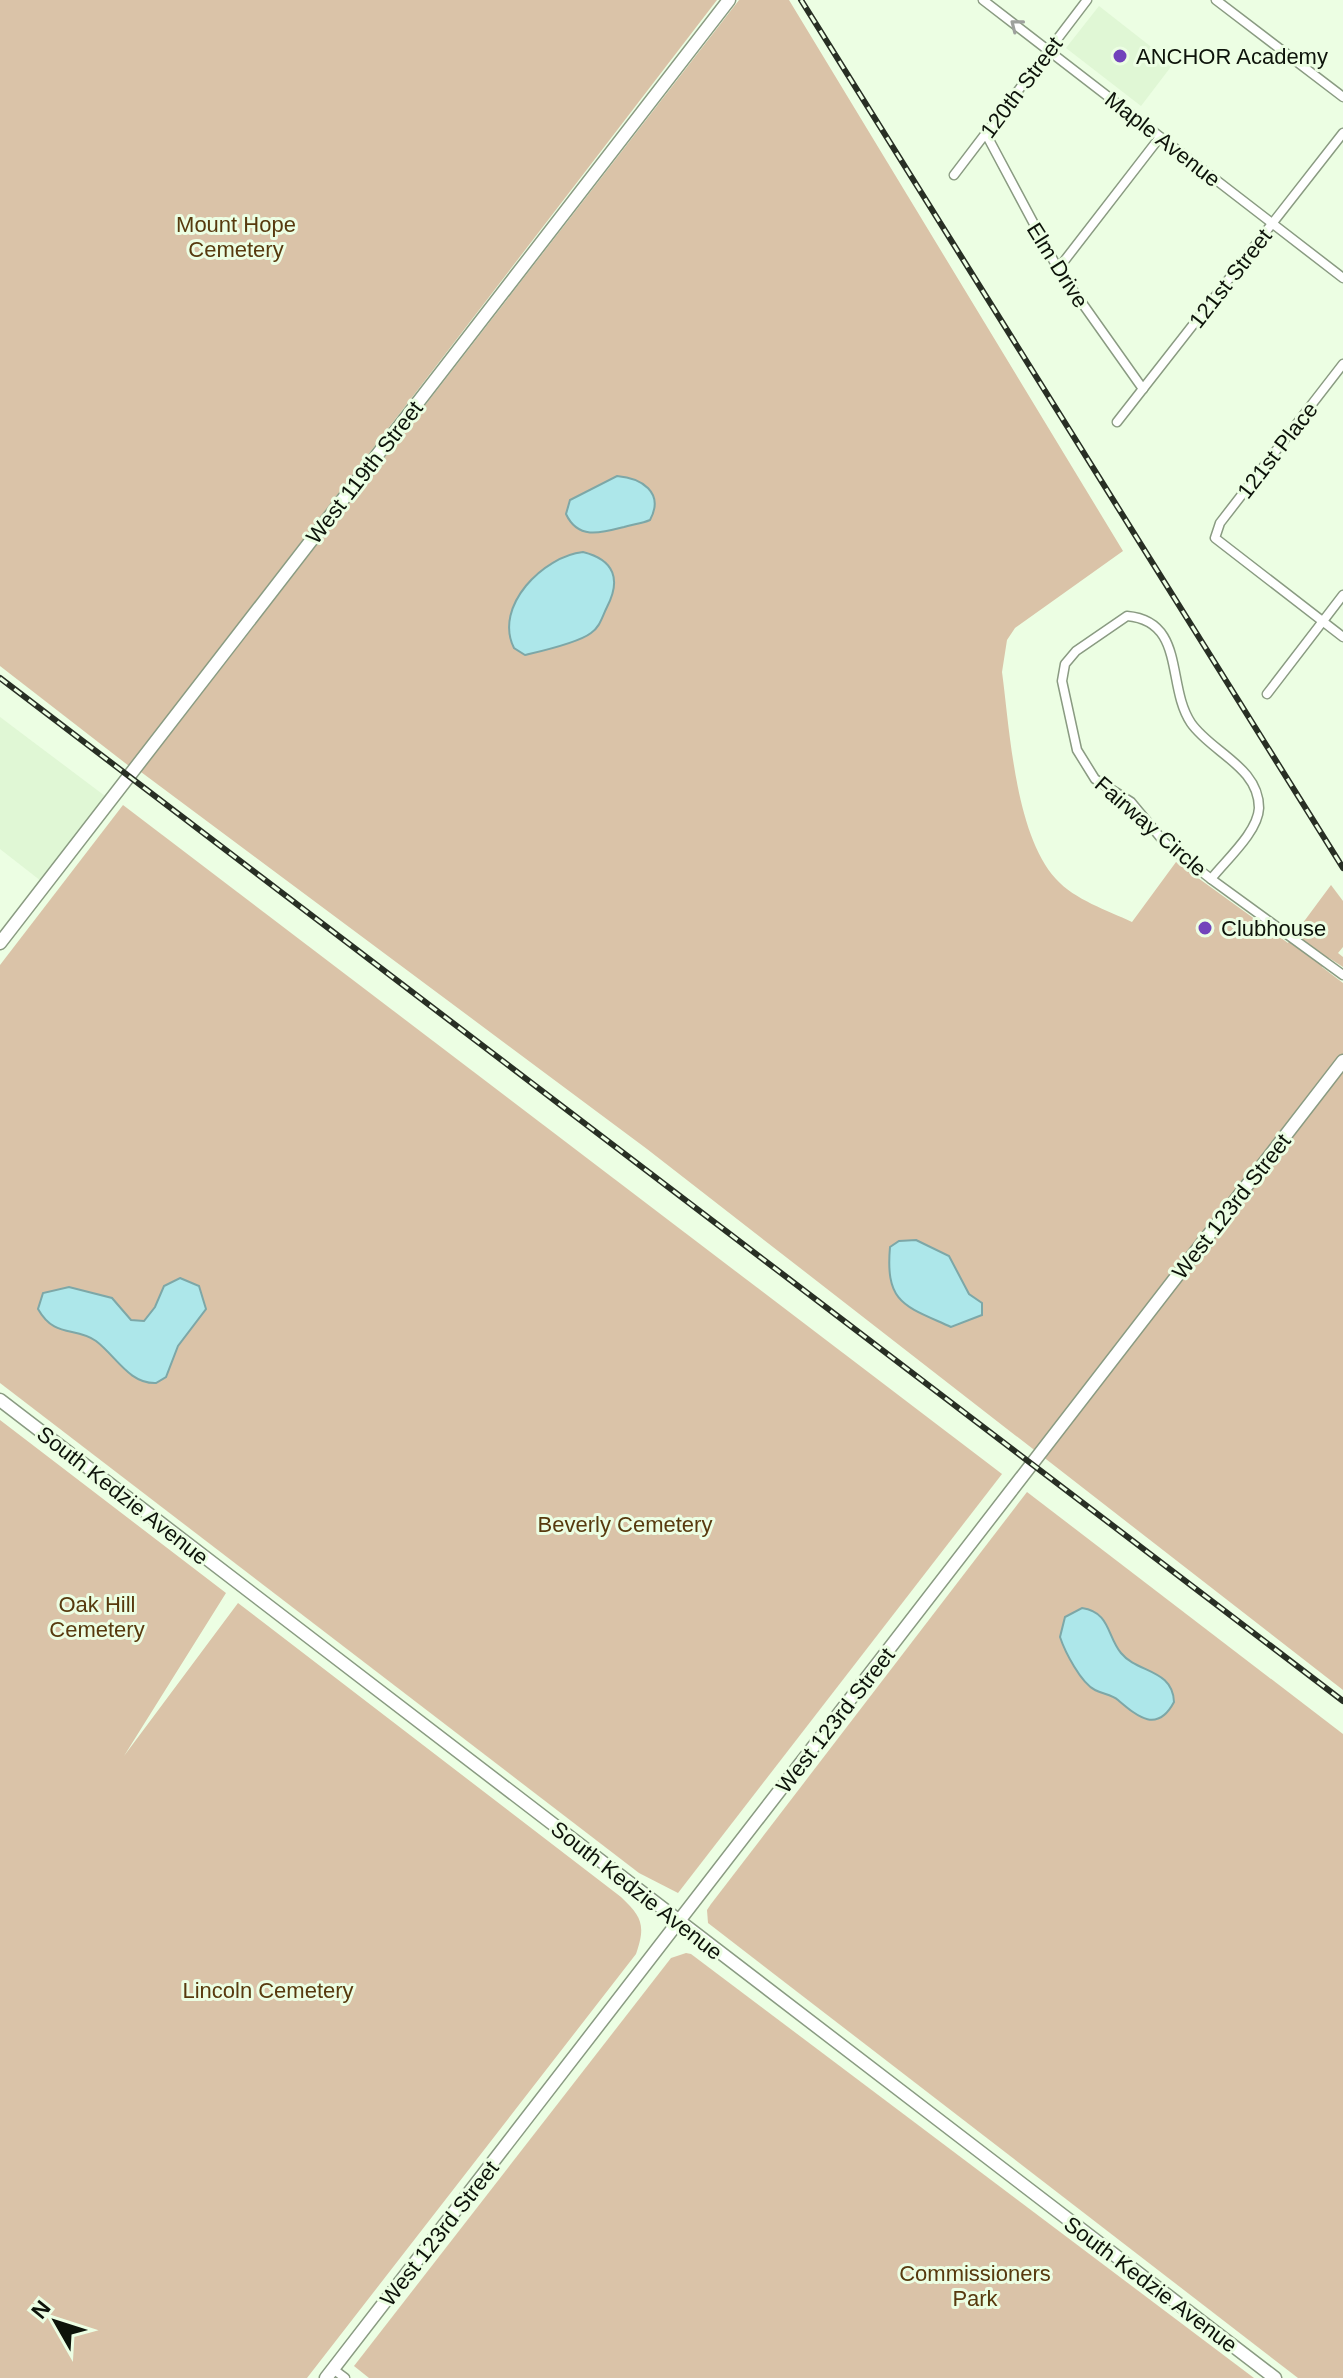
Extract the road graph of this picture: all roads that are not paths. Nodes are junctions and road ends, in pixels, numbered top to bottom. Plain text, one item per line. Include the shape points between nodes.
1 (729, 0) edge
2 (983, 0) edge
3 (1087, 0) edge
4 (1216, 0) edge
5 (1048, 50) junction
6 (1343, 97) edge
7 (1343, 133) edge
8 (986, 134) junction
9 (1160, 137) junction
10 (954, 175) dead end
11 (1273, 223) junction
12 (1058, 269) junction
13 (1343, 278) edge
14 (1343, 364) edge
15 (1143, 389) junction
16 (1117, 422) dead end
17 (1343, 595) edge
18 (1323, 622) junction
19 (1343, 637) edge
20 (1267, 694) dead end
21 (1211, 879) junction
22 (0, 943) edge
23 (1343, 975) edge
24 (1343, 1061) edge
25 (0, 1400) edge
26 (679, 1923) junction
27 (330, 2373) edge
28 (345, 2378) edge
29 (1275, 2378) edge

1 - 22 street, West 119th Street
5 -> 2 street, Maple Avenue
3 - 5 street, 120th Street
4 - 6 street
5 - 8 street, 120th Street
5 - 9 street, Maple Avenue
7 - 11 street, 121st Street
8 - 10 street, 120th Street
8 - 12 street, Elm Drive
9 - 11 street, Maple Avenue
9 - 12 street
11 - 13 street, Maple Avenue
11 - 15 street, 121st Street
12 - 15 street, Elm Drive
14 - 18 street, 121st Place via 1220,523 1215,538
15 - 16 street, 121st Street
17 - 18 street
18 - 19 street
18 - 20 street
21 - 21 street, Fairway Circle via 1165,843 1131,802 1095,779 1077,750 1062,681 1065,664 1127,616 1143,618 1165,638 1191,722 1244,771 1257,793 1257,819
21 - 23 street, Fairway Circle
24 - 26 street, West 123rd Street
25 - 26 street, South Kedzie Avenue
26 - 27 street, West 123rd Street
26 - 29 street, South Kedzie Avenue
27 - 28 street

